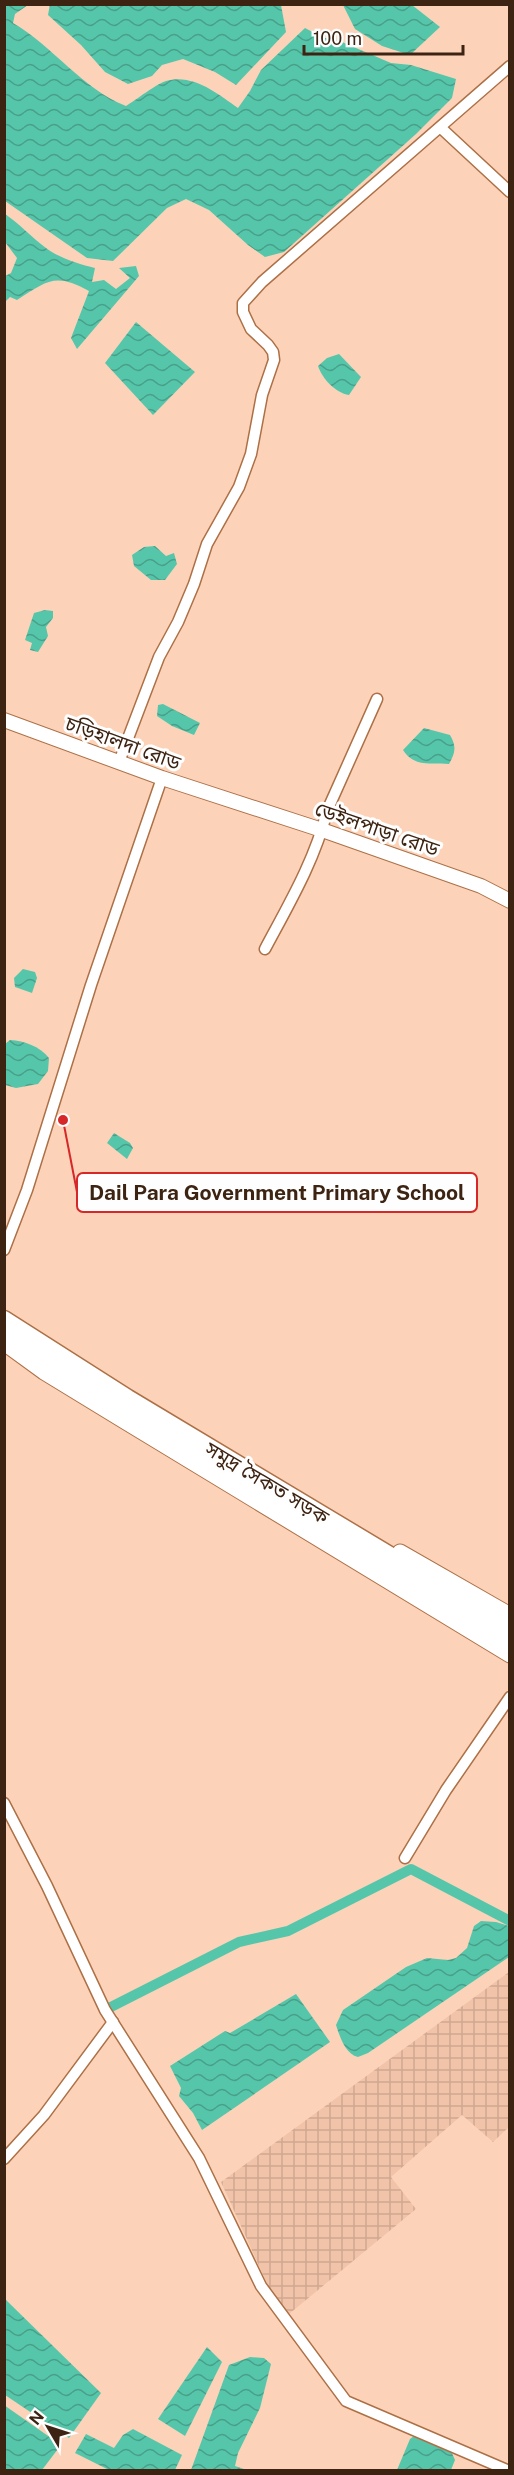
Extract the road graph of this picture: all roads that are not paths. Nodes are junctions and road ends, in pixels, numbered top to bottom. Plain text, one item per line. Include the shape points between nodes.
1 (510, 66) edge
2 (441, 128) junction
3 (510, 192) edge
4 (377, 699) dead end
5 (4, 720) edge
6 (119, 762) junction
7 (162, 778) junction
8 (229, 801) joint
9 (322, 830) junction
10 (510, 901) edge
11 (265, 948) dead end
12 (4, 1250) edge
13 (4, 1313) edge
14 (4, 1319) edge
15 (4, 1331) edge
16 (4, 1343) edge
17 (510, 1615) edge
18 (510, 1627) edge
19 (510, 1642) edge
20 (510, 1655) edge
21 (510, 1697) edge
22 (4, 1803) edge
23 (405, 1858) dead end
24 (113, 2022) junction
25 (4, 2159) edge
26 (507, 2470) edge

1 - 2 street
2 - 3 street
2 - 6 street via 262,282 243,303 250,329 268,345 274,360 262,395 251,454 239,487 207,544
4 - 9 street
5 - 6 main road, চড়িহালদা রোড
6 - 7 main road, চড়িহালদা রোড
7 - 8 main road, চড়িহালদা রোড
7 - 12 street
8 - 9 main road, ডেইলপাড়া রোড
9 - 10 main road, ডেইলপাড়া রোড via 481,886
9 - 11 street via 303,877
13 - 17 main road, সমুদ্র সৈকত সড়ক via 153,1409
14 - 18 highway via 128,1398
15 - 19 highway via 51,1364
16 - 20 main road, সমুদ্র সৈকত সড়ক via 44,1372
21 - 23 street
22 - 24 street
24 - 25 street via 44,2115
24 - 26 street via 199,2158 261,2286 345,2401

